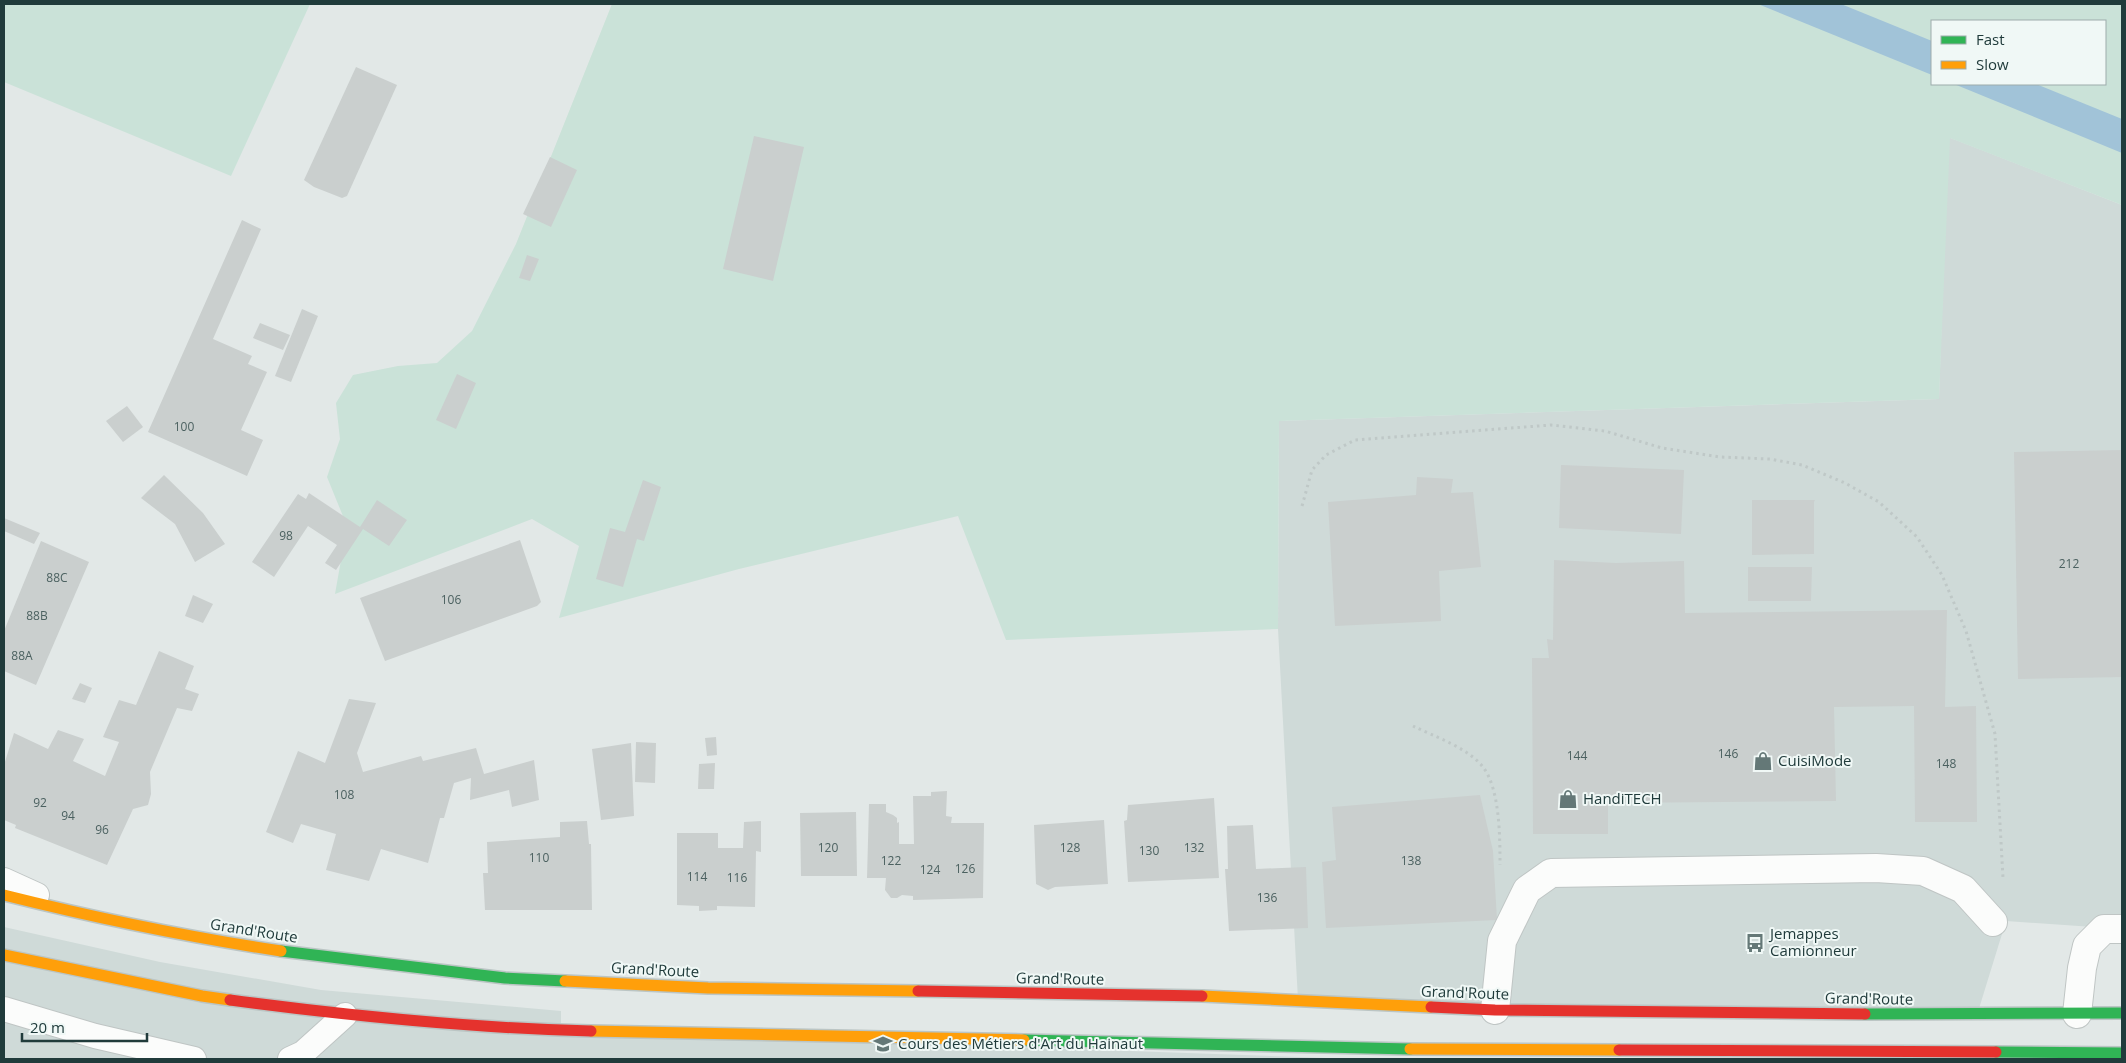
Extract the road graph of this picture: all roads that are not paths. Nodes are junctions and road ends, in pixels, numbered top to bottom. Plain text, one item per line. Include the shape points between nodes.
1 (4, 880) edge
2 (4, 895) edge
3 (75, 913) junction
4 (1993, 922) dead end
5 (2122, 929) edge
6 (4, 955) edge
7 (4, 1010) edge
8 (1495, 1010) junction
9 (2122, 1013) edge
10 (2077, 1014) junction
11 (345, 1015) junction
12 (2122, 1052) edge
13 (194, 1059) edge
14 (290, 1059) edge

1 - 3 lane
2 - 3 main road, Grand'Route
3 - 8 main road, Grand'Route via 204,939 338,959 505,978 708,988 1211,996
4 - 8 street via 1963,889 1923,872 1876,868 1551,874 1527,890 1502,941
5 - 10 street via 2104,929 2087,946
6 - 11 main road via 202,996
7 - 13 lane
8 - 10 main road, Grand'Route
9 - 10 main road, Grand'Route
11 - 12 main road via 561,1031 1166,1042 1355,1049
11 - 14 lane via 303,1053

